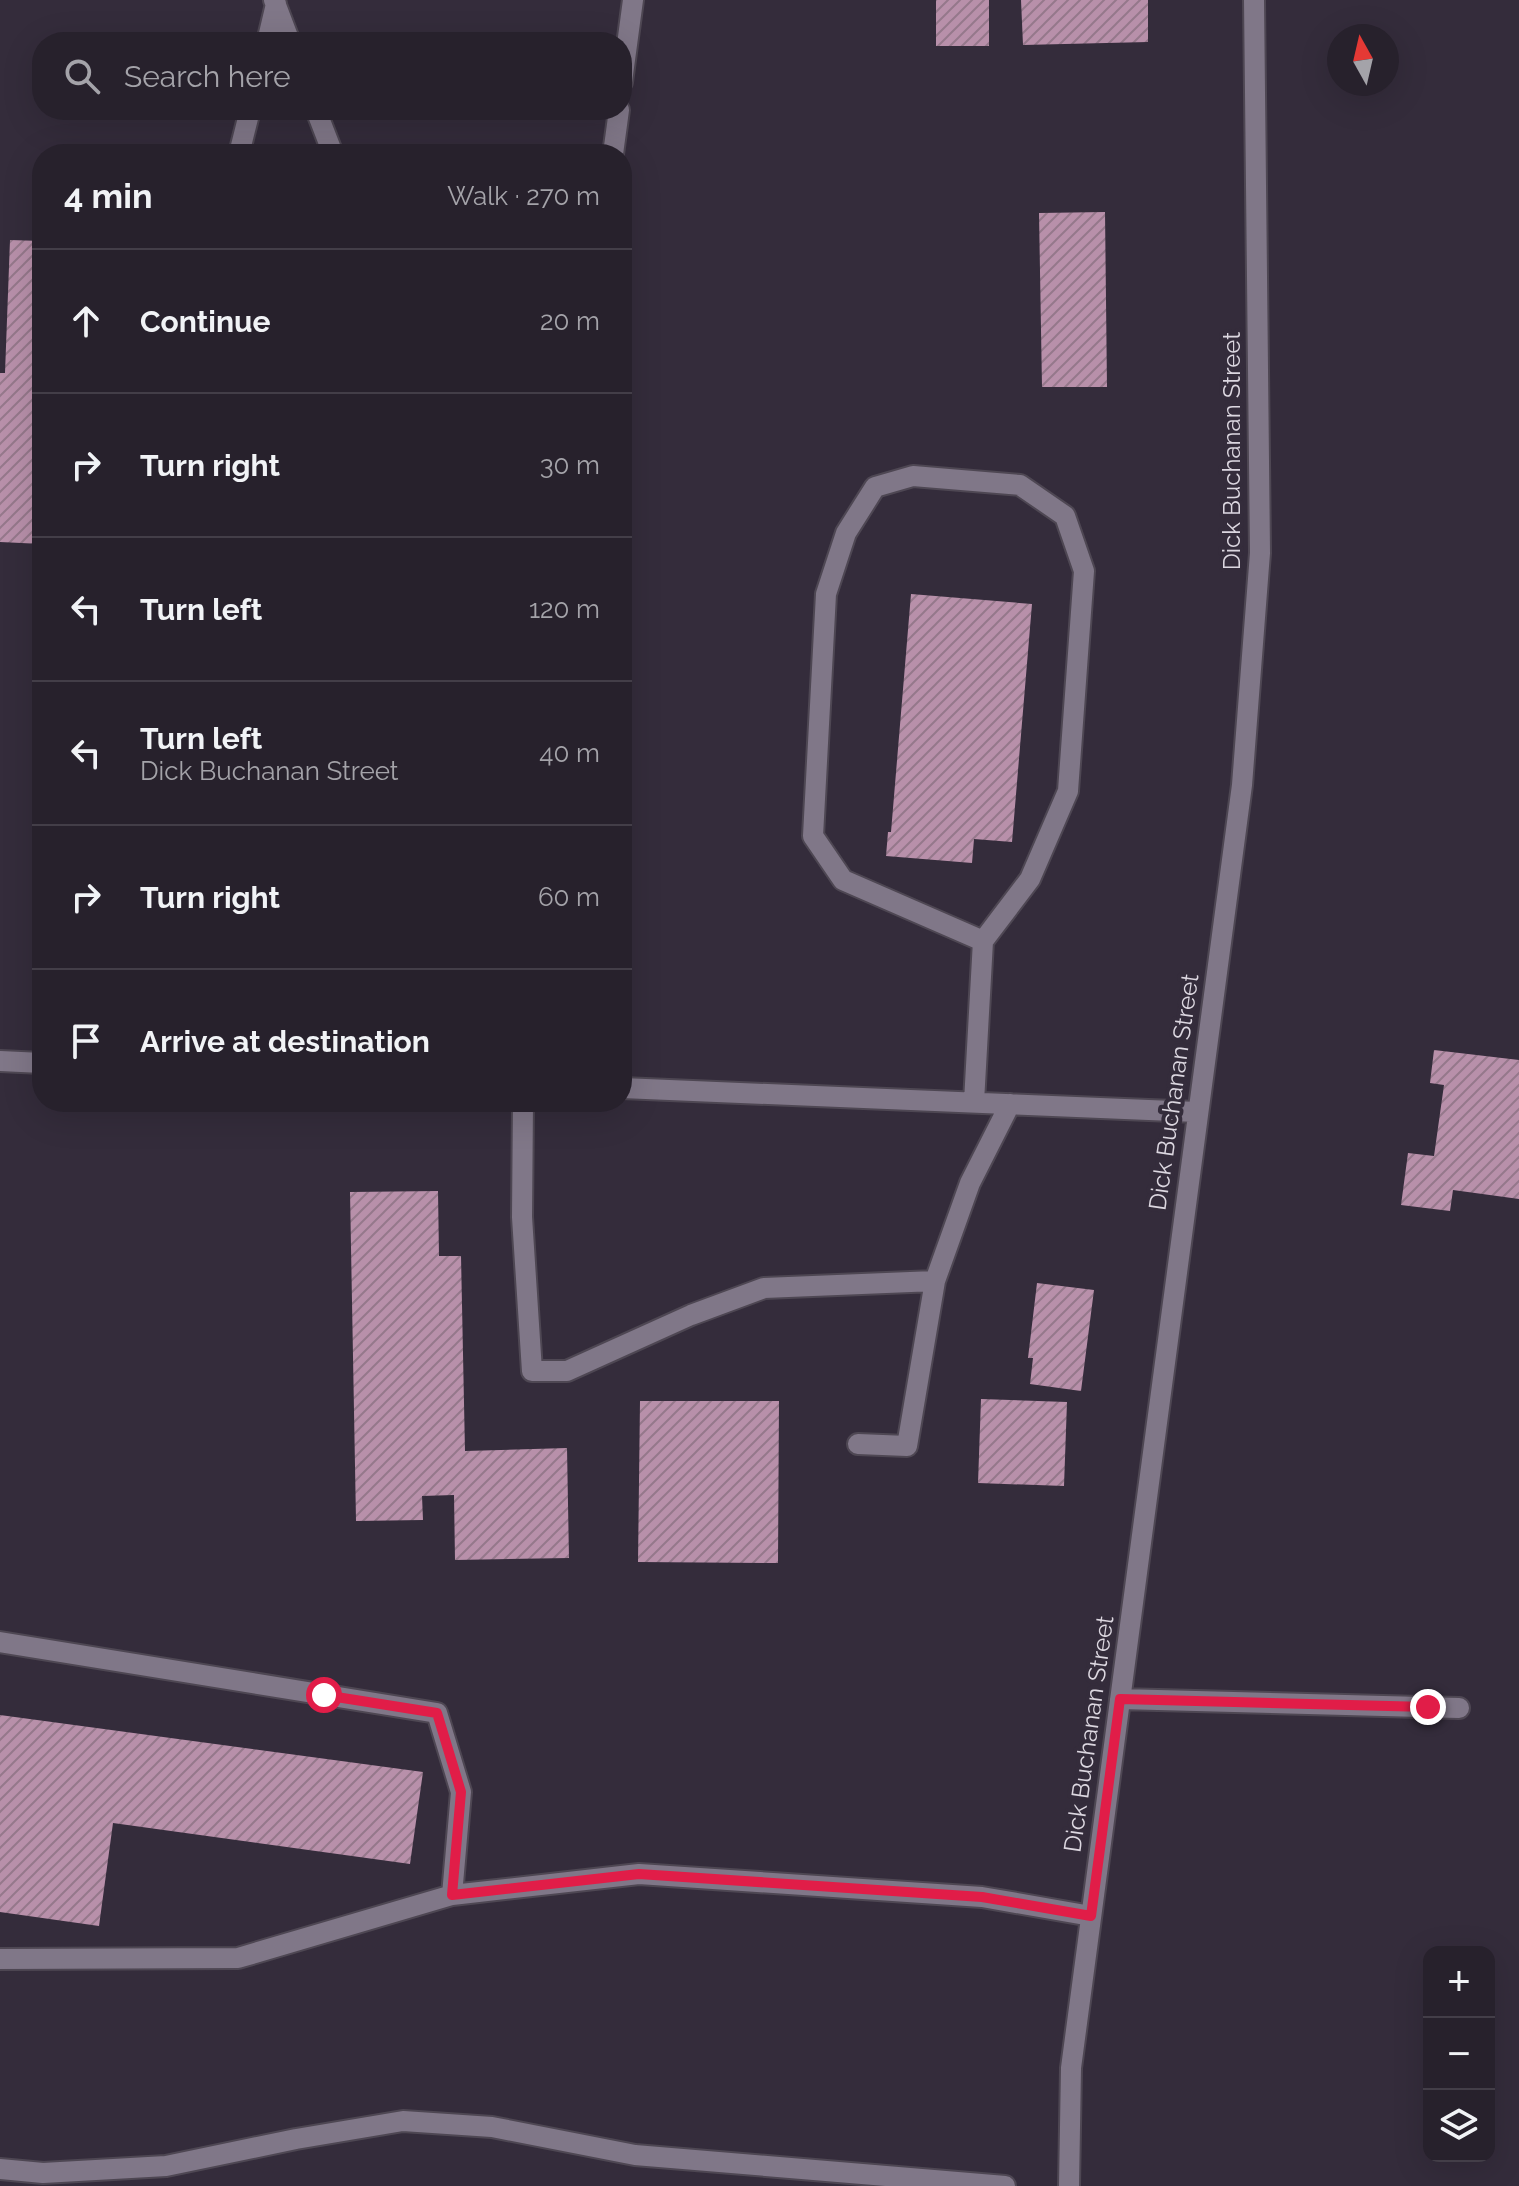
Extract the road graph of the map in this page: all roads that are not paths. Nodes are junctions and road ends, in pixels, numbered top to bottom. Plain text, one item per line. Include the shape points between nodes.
1 (633, 0) edge
2 (1254, 0) edge
3 (275, 2) edge
4 (269, 32) edge
5 (286, 32) edge
6 (629, 32) edge
7 (248, 120) edge
8 (320, 120) edge
9 (618, 120) edge
10 (242, 144) edge
11 (329, 144) edge
12 (614, 144) edge
13 (983, 941) junction
14 (0, 1061) edge
15 (32, 1063) edge
16 (632, 1088) edge
17 (974, 1102) junction
18 (1010, 1104) junction
19 (523, 1112) edge
20 (1197, 1112) junction
21 (935, 1281) junction
22 (858, 1444) dead end
23 (0, 1642) edge
24 (1120, 1699) junction
25 (1459, 1708) dead end
26 (452, 1895) junction
27 (1091, 1916) junction
28 (0, 1959) edge
29 (0, 2169) edge
30 (110, 2178) edge
31 (876, 2181) edge
32 (1005, 2186) edge
33 (1069, 2186) edge

1 - 6 street
2 - 20 street, Dick Buchanan Street via 1260,553 1242,785
3 - 4 street
3 - 5 street
7 - 10 street
8 - 11 street
9 - 12 street
13 - 13 street via 1030,879 1068,791 1084,571 1065,516 1020,485 913,476 875,487 846,533 826,594 813,836 843,880
13 - 17 street
14 - 15 street
16 - 17 street
17 - 18 street
18 - 20 street
18 - 21 street via 970,1183
19 - 21 street via 522,1217 532,1371 567,1371 764,1288
20 - 24 street, Dick Buchanan Street
21 - 22 street via 907,1446
23 - 26 street via 437,1713 461,1792
24 - 25 street
24 - 27 street, Dick Buchanan Street
26 - 27 street via 639,1874 982,1897
26 - 28 street via 238,1958
27 - 33 street, Dick Buchanan Street via 1071,2068
29 - 30 street
30 - 31 street via 403,2121 492,2127 635,2155
31 - 32 street

